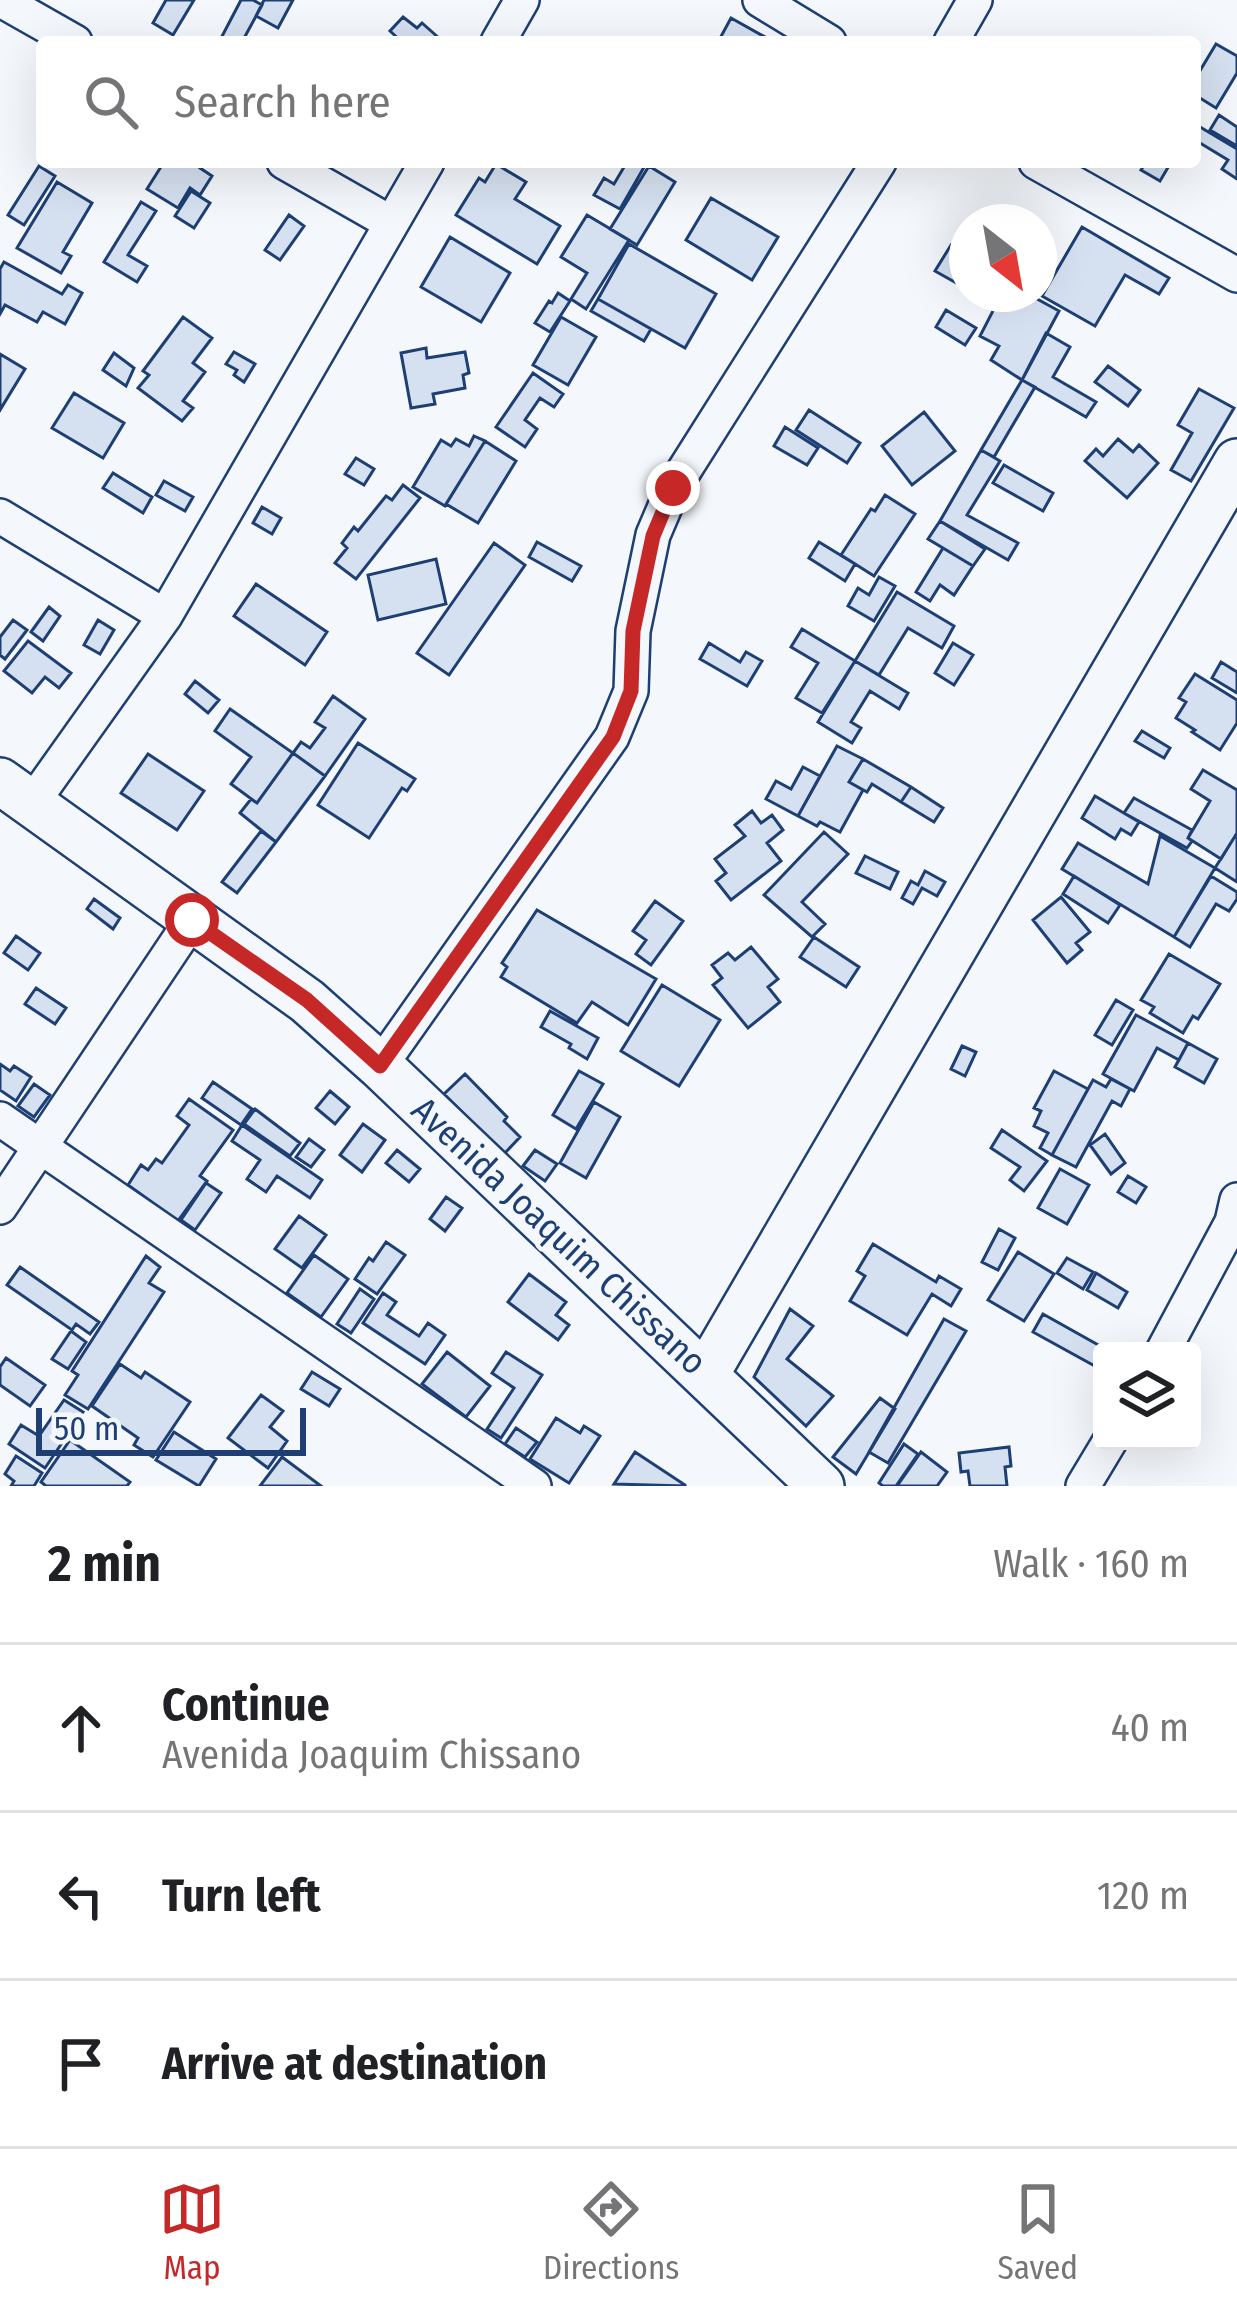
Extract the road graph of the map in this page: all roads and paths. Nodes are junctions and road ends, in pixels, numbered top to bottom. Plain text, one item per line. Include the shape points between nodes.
1 (1, 0) edge
2 (522, 0) edge
3 (760, 0) edge
4 (976, 0) edge
5 (64, 36) edge
6 (501, 36) edge
7 (820, 36) edge
8 (955, 36) edge
9 (295, 168) edge
10 (424, 168) edge
11 (875, 168) edge
12 (1047, 168) edge
13 (392, 223) junction
14 (1237, 275) edge
15 (1237, 462) edge
16 (0, 516) edge
17 (165, 616) junction
18 (16, 792) edge
19 (192, 920) junction
20 (380, 1066) junction
21 (0, 1119) edge
22 (41, 1147) junction
23 (1237, 1200) edge
24 (0, 1207) edge
25 (1168, 1342) edge
26 (706, 1374) junction
27 (1104, 1450) edge
28 (534, 1486) edge
29 (821, 1486) edge
30 (1083, 1486) edge

1 - 5 street
2 - 6 street
3 - 7 street
4 - 8 street
9 - 13 street
10 - 13 street
11 - 20 street via 673,488 653,536 633,631 631,691 613,737
12 - 14 street
13 - 17 street
15 - 26 street
16 - 17 street
17 - 18 street
18 - 19 street, Avenida Joaquim Chissano
19 - 20 street, Avenida Joaquim Chissano via 307,1000
19 - 22 street
20 - 26 street, Avenida Joaquim Chissano
21 - 22 street
22 - 24 street
22 - 28 street
23 - 25 street
26 - 29 street, Avenida Joaquim Chissano
27 - 30 street

